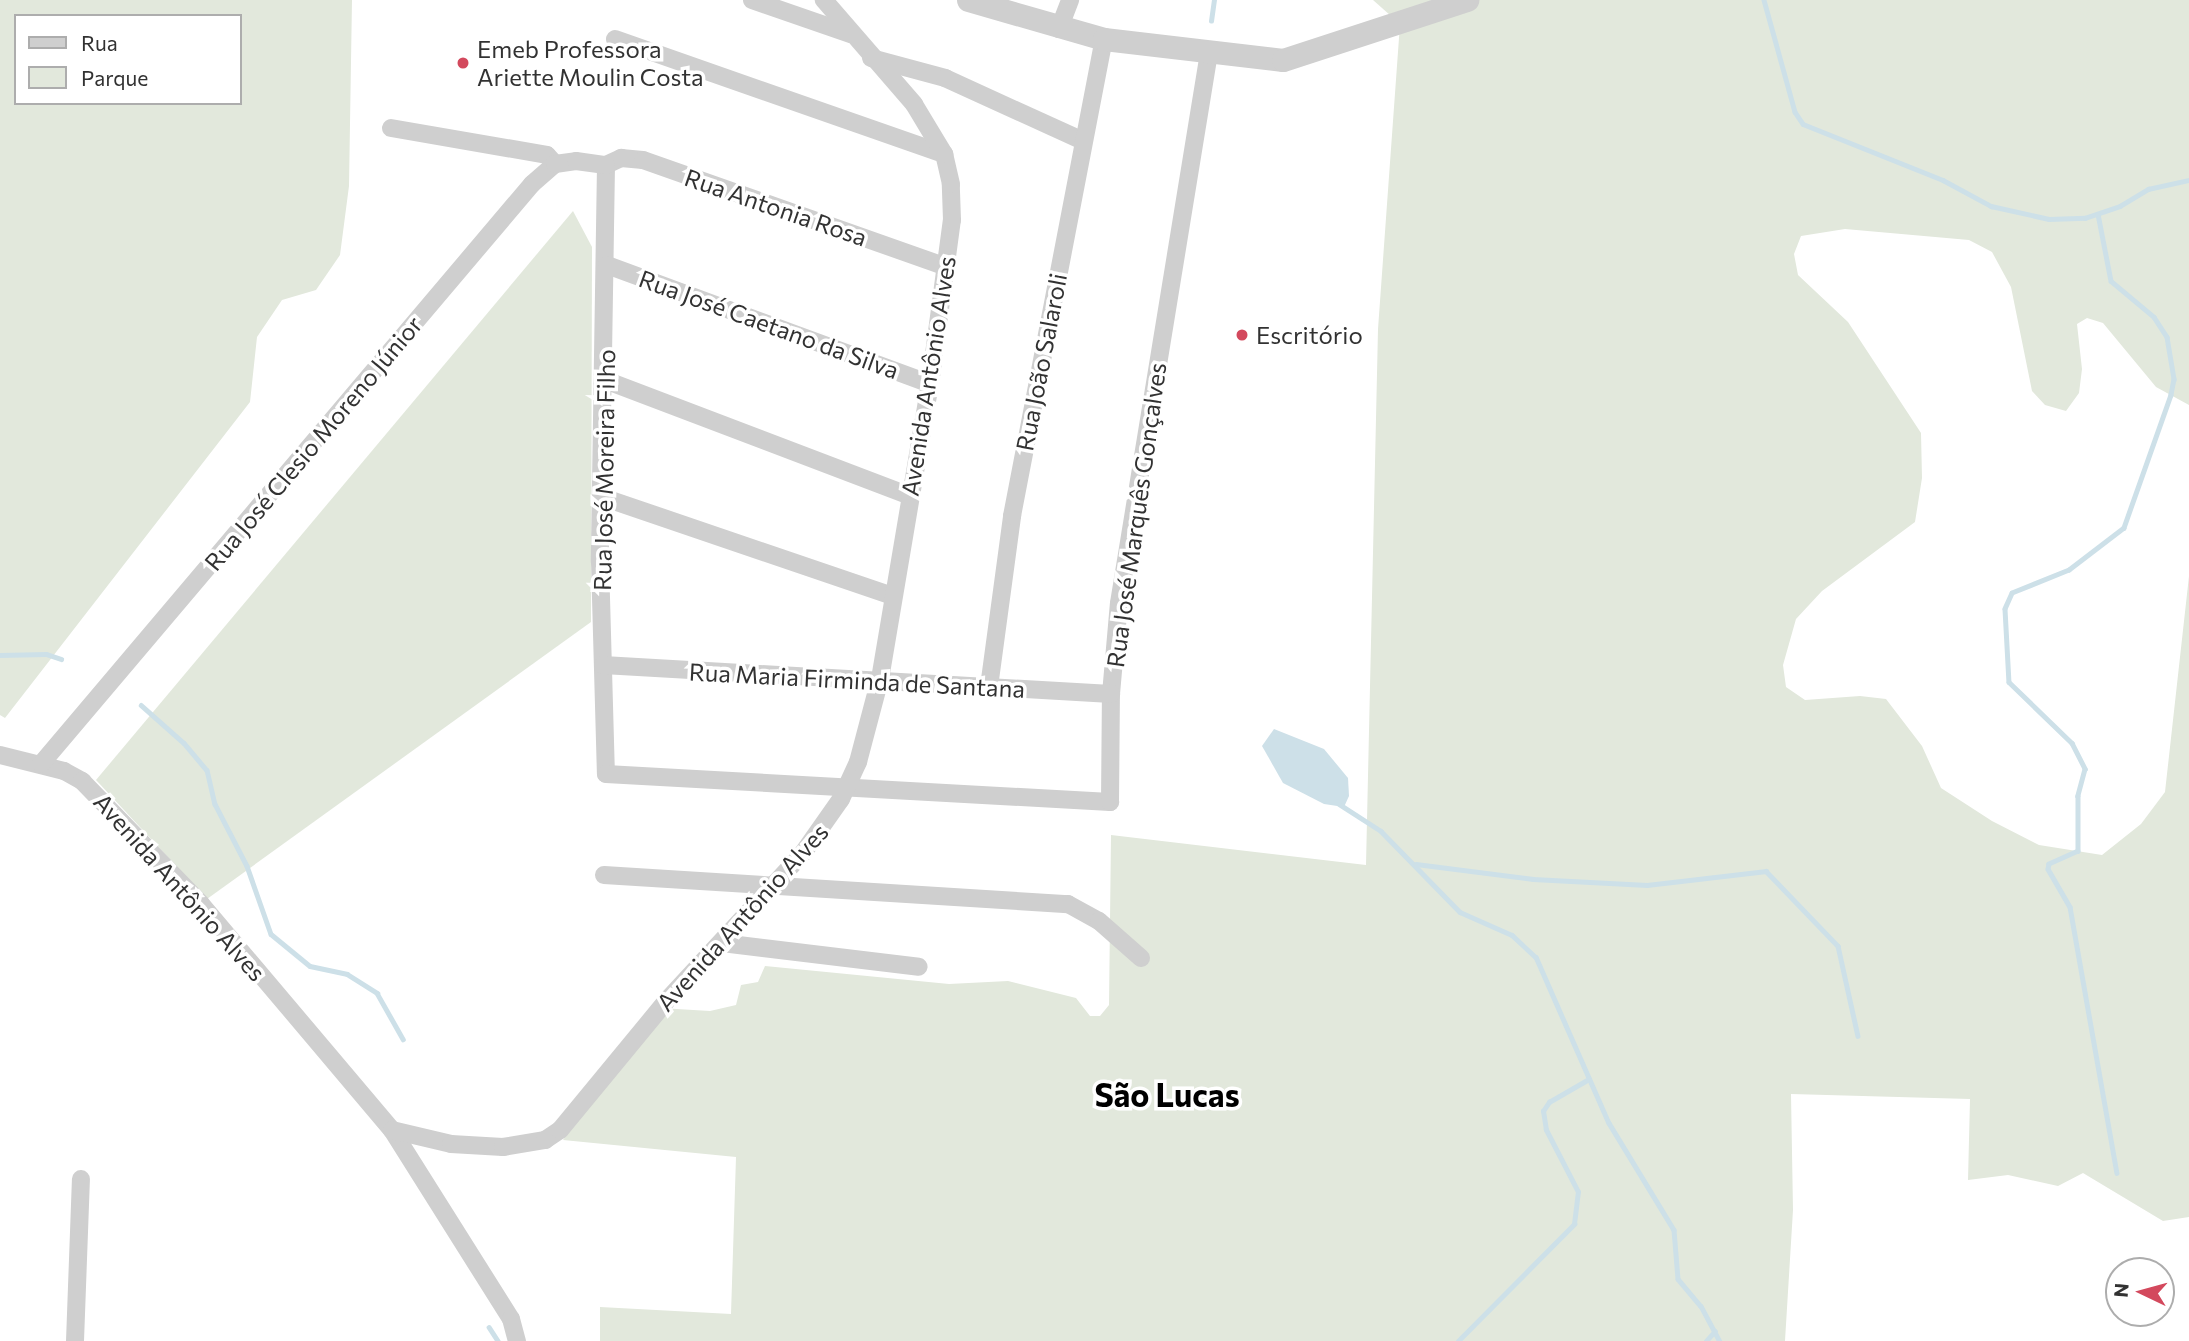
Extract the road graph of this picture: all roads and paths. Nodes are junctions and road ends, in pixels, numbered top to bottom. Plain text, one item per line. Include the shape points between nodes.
1 (752, 0) edge
2 (824, 0) edge
3 (968, 0) edge
4 (1070, 0) edge
5 (1467, 0) edge
6 (1059, 29) junction
7 (850, 34) junction
8 (1104, 38) junction
9 (615, 39) dead end
10 (1209, 53) junction
11 (871, 58) junction
12 (391, 128) dead end
13 (1083, 141) junction
14 (944, 155) junction
15 (555, 164) junction
16 (606, 165) junction
17 (607, 265) junction
18 (947, 267) junction
19 (605, 380) junction
20 (930, 384) junction
21 (908, 495) junction
22 (602, 498) junction
23 (893, 596) junction
24 (603, 666) junction
25 (880, 679) junction
26 (989, 687) junction
27 (1111, 694) junction
28 (0, 755) edge
29 (41, 764) junction
30 (848, 785) junction
31 (604, 875) dead end
32 (777, 883) junction
33 (722, 943) junction
34 (1141, 958) dead end
35 (919, 967) dead end
36 (391, 1130) junction
37 (80, 1179) dead end
38 (75, 1341) edge
39 (517, 1341) edge

1 - 7 street
2 - 7 street, Avenida Antônio Alves
3 - 6 street
4 - 6 street
5 - 10 street via 1308,55 1283,60
6 - 8 street
7 - 11 street, Avenida Antônio Alves
8 - 10 street
8 - 13 street, Rua João Salaroli
9 - 14 street
10 - 27 street, Rua José Marquês Gonçalves via 1119,603
11 - 13 street via 945,78
11 - 14 street, Avenida Antônio Alves via 914,104
12 - 15 street via 547,155
13 - 26 street, Rua João Salaroli via 1012,516
14 - 18 street, Avenida Antônio Alves via 952,220
15 - 16 street via 576,160
15 - 29 street, Rua José Clesio Moreno Júnior via 532,184
16 - 17 street, Rua José Moreira Filho
16 - 18 street, Rua Antonia Rosa via 621,158 643,160
17 - 19 street, Rua José Moreira Filho
17 - 20 street, Rua José Caetano da Silva
18 - 20 street, Avenida Antônio Alves
19 - 21 street
19 - 22 street, Rua José Moreira Filho
20 - 21 street, Avenida Antônio Alves
21 - 23 street, Avenida Antônio Alves
22 - 23 street
22 - 24 street, Rua José Moreira Filho
23 - 25 street, Avenida Antônio Alves
24 - 25 street, Rua Maria Firminda de Santana via 756,677
24 - 30 street, Rua José Moreira Filho via 606,774
25 - 26 street, Rua Maria Firminda de Santana
25 - 30 street, Avenida Antônio Alves via 868,734
26 - 27 street, Rua Maria Firminda de Santana
27 - 30 street, Rua José Marquês Gonçalves via 1110,802
28 - 29 street, Avenida Antônio Alves
29 - 36 street, Avenida Antônio Alves via 82,781 102,798 201,904
30 - 32 street, Avenida Antônio Alves via 825,826
31 - 32 street
32 - 33 street, Avenida Antônio Alves
32 - 34 street via 1069,904 1099,921
33 - 35 street
33 - 36 street, Avenida Antônio Alves via 560,1130 545,1140 503,1147 451,1143
36 - 39 street via 512,1319
37 - 38 street

